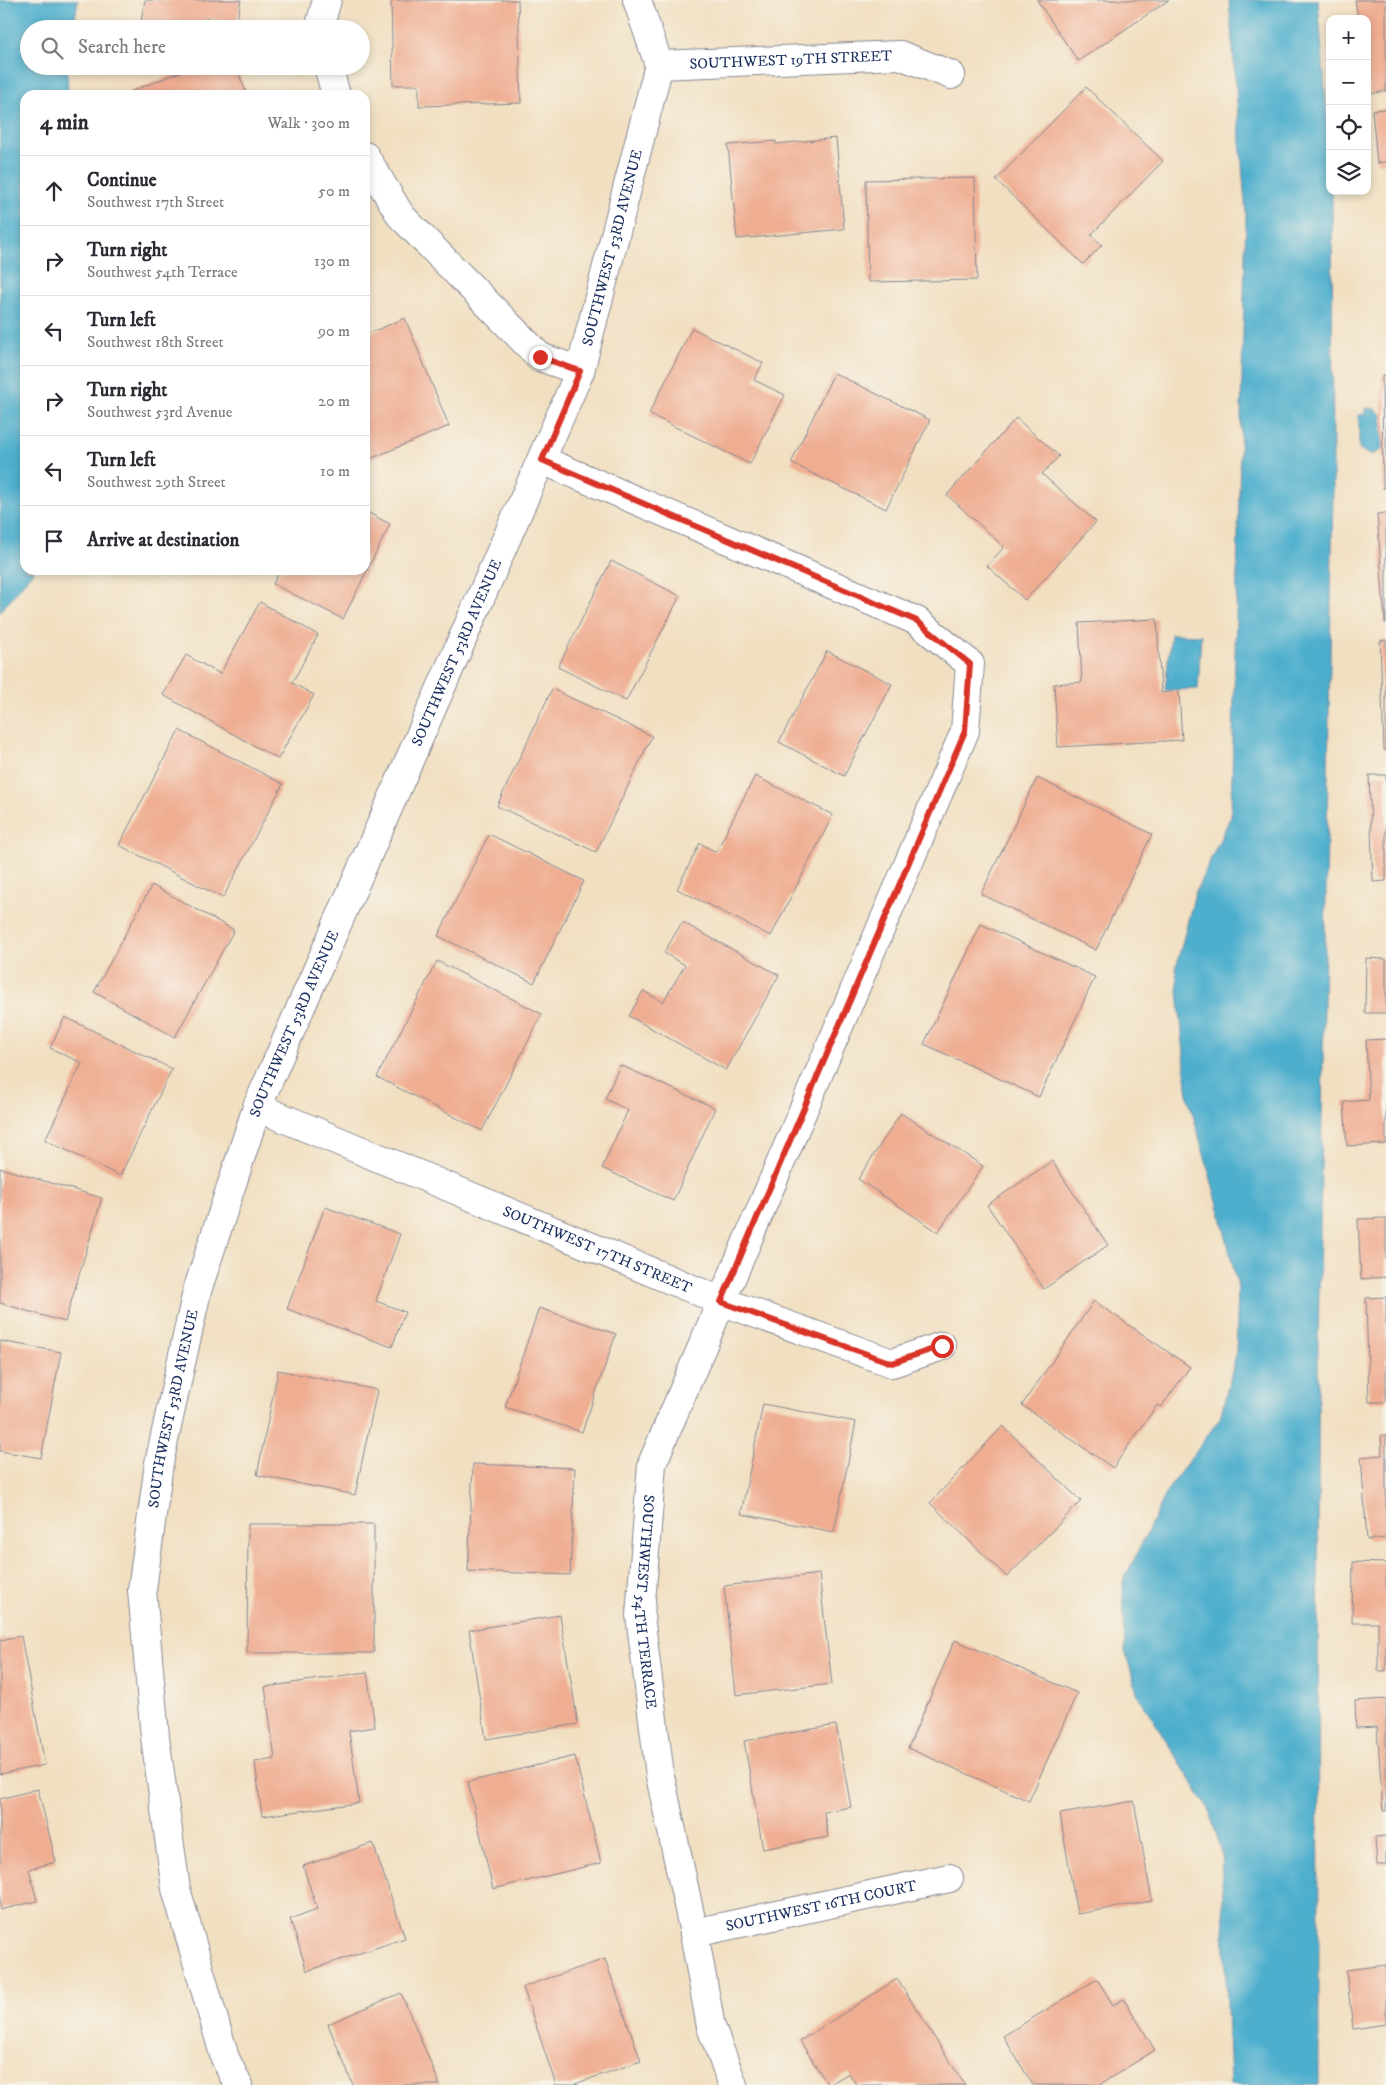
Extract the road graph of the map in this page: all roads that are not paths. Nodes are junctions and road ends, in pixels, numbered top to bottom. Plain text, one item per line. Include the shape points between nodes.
1 (327, 0) edge
2 (637, 0) edge
3 (321, 20) edge
4 (659, 65) junction
5 (330, 75) edge
6 (951, 75) dead end
7 (335, 90) edge
8 (370, 164) edge
9 (580, 371) junction
10 (542, 460) junction
11 (257, 1107) junction
12 (721, 1302) junction
13 (942, 1346) dead end
14 (949, 1878) dead end
15 (694, 1933) junction
16 (238, 2085) edge
17 (733, 2085) edge

1 - 3 street
2 - 4 street
4 - 6 street, SOUTHWEST 19TH STREET via 900,55
4 - 9 street, SOUTHWEST 53RD AVENUE
5 - 7 street
8 - 9 street via 401,216 540,357
9 - 10 street, SOUTHWEST 53RD AVENUE
10 - 11 street, SOUTHWEST 53RD AVENUE
10 - 12 street, SOUTHWEST 54TH TERRACE via 917,621 970,664 965,731
11 - 12 street, SOUTHWEST 17TH STREET
11 - 16 street, SOUTHWEST 53RD AVENUE via 197,1291 159,1463 142,1590 155,1737 176,1889 225,2058
12 - 13 street, SOUTHWEST 17TH STREET via 892,1363
12 - 15 street, SOUTHWEST 54TH TERRACE via 652,1464 640,1615 660,1776
14 - 15 street, SOUTHWEST 16TH COURT
15 - 17 street, SOUTHWEST 54TH TERRACE via 712,2027

